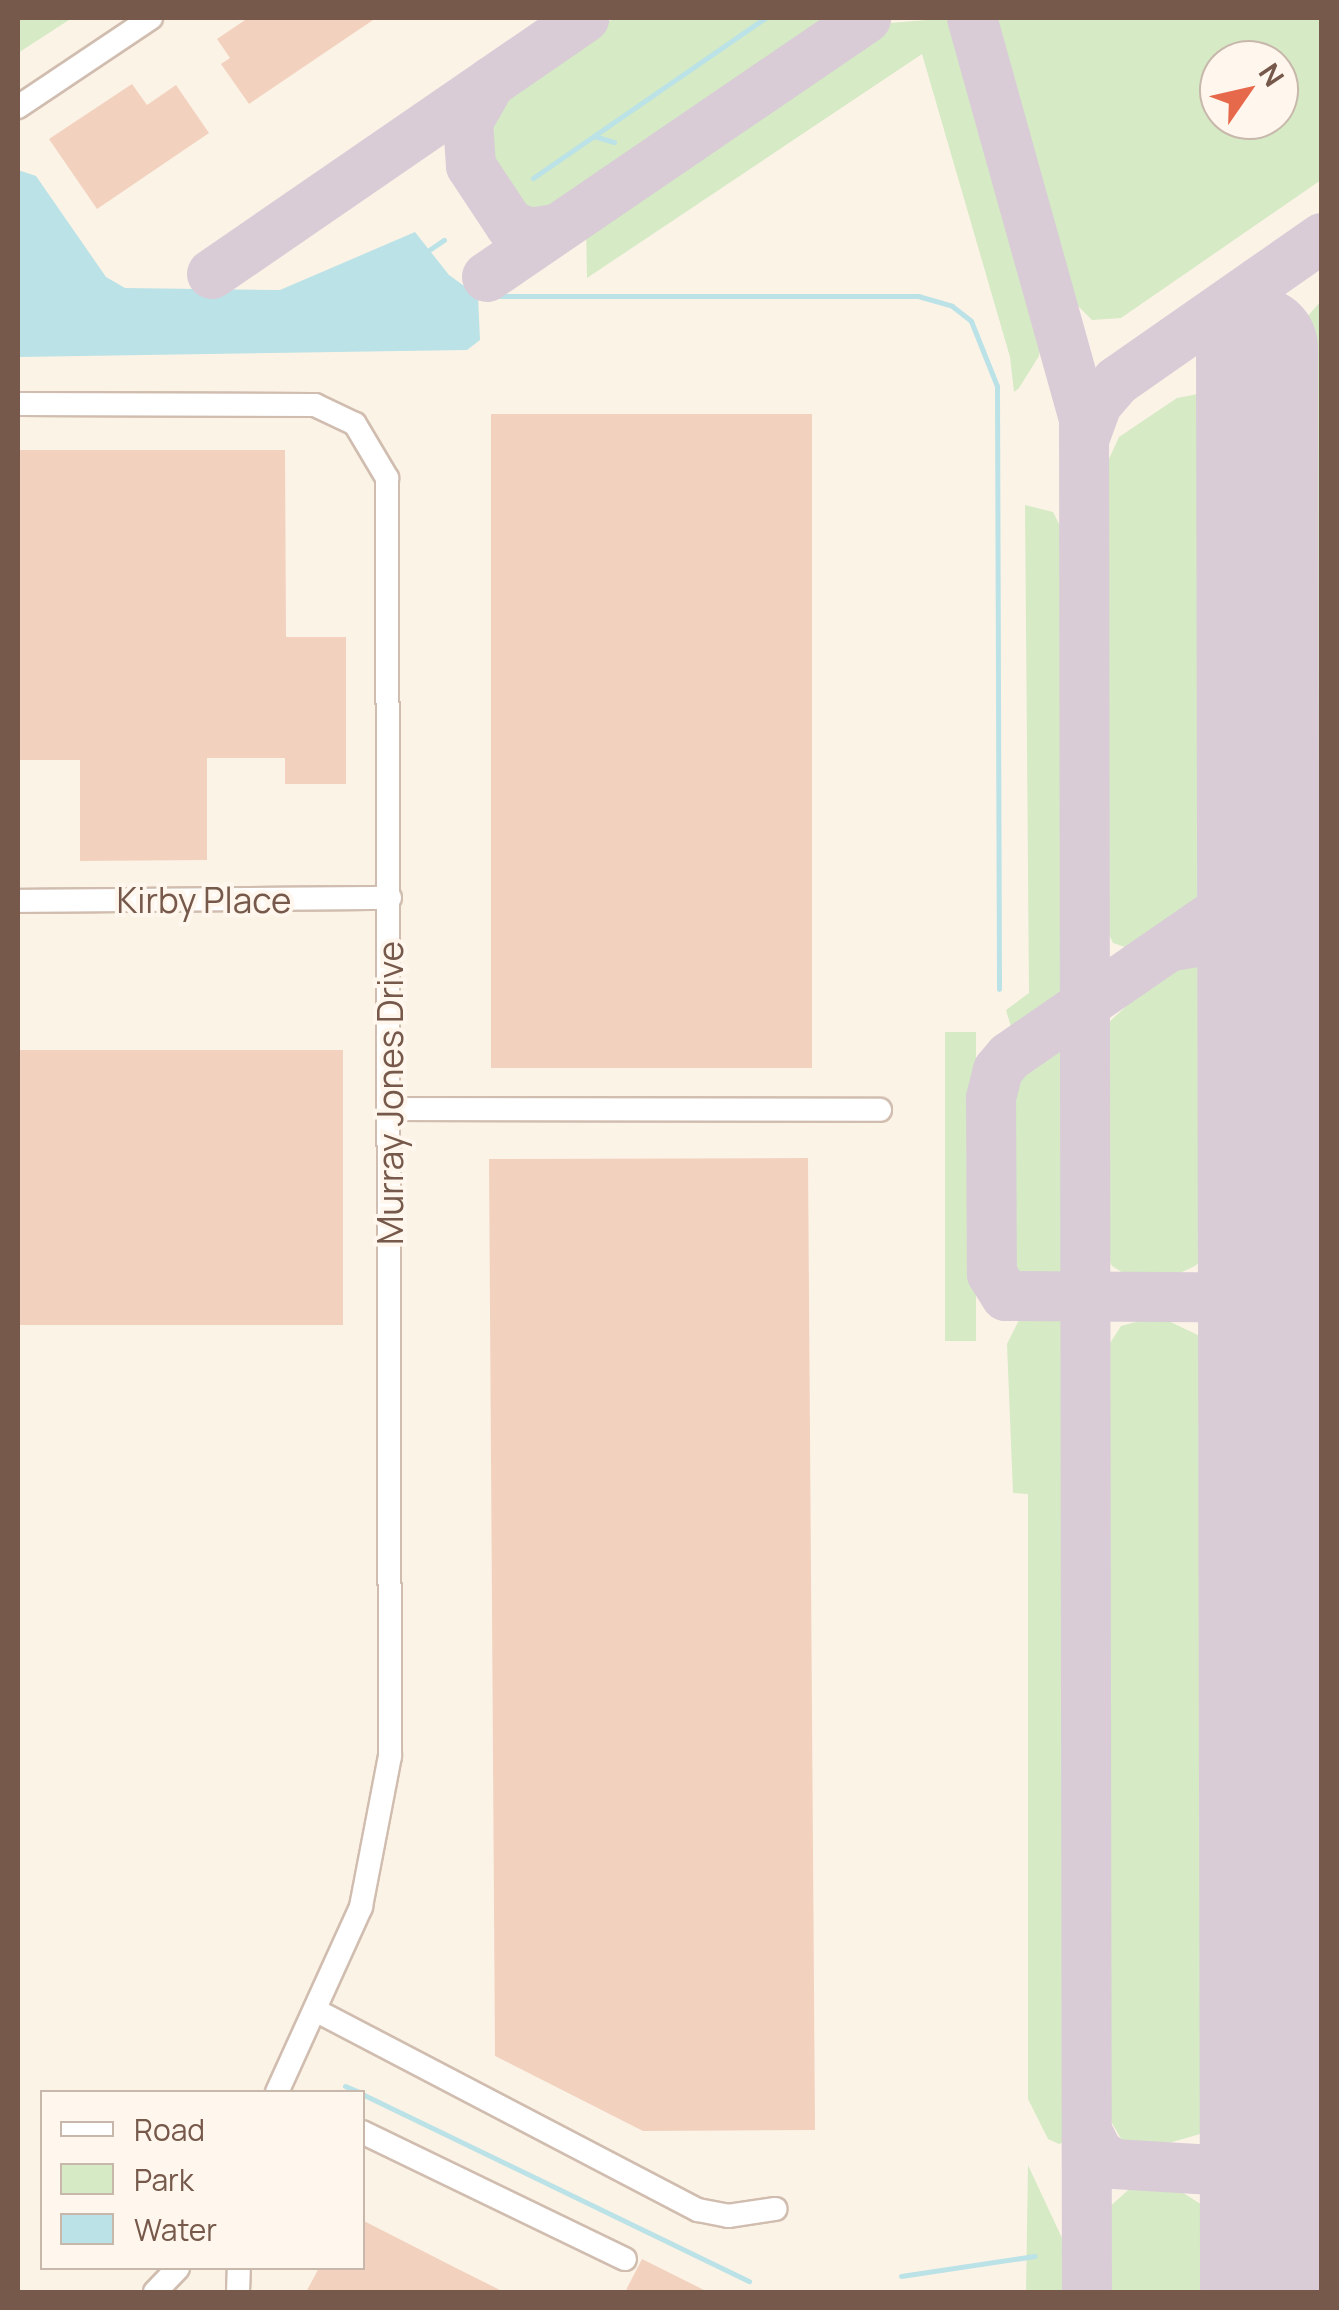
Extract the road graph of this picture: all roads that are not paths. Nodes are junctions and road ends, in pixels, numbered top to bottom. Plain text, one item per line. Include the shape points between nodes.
1 (151, 18) edge
2 (18, 108) edge
3 (18, 404) edge
4 (390, 898) junction
5 (18, 901) edge
6 (390, 1108) junction
7 (880, 1110) dead end
8 (317, 2012) junction
9 (278, 2090) edge
10 (365, 2133) edge
11 (775, 2209) dead end
12 (625, 2259) dead end
13 (176, 2270) edge
14 (154, 2292) edge

1 - 2 street
3 - 4 street, Murray Jones Drive via 315,404 340,413 368,440 382,462 391,506
4 - 5 street, Kirby Place
4 - 6 street, Murray Jones Drive
6 - 7 street
6 - 8 street, Murray Jones Drive via 390,1756 362,1908
8 - 9 street, Murray Jones Drive
8 - 11 street via 698,2210 728,2216
10 - 12 street
13 - 14 street

